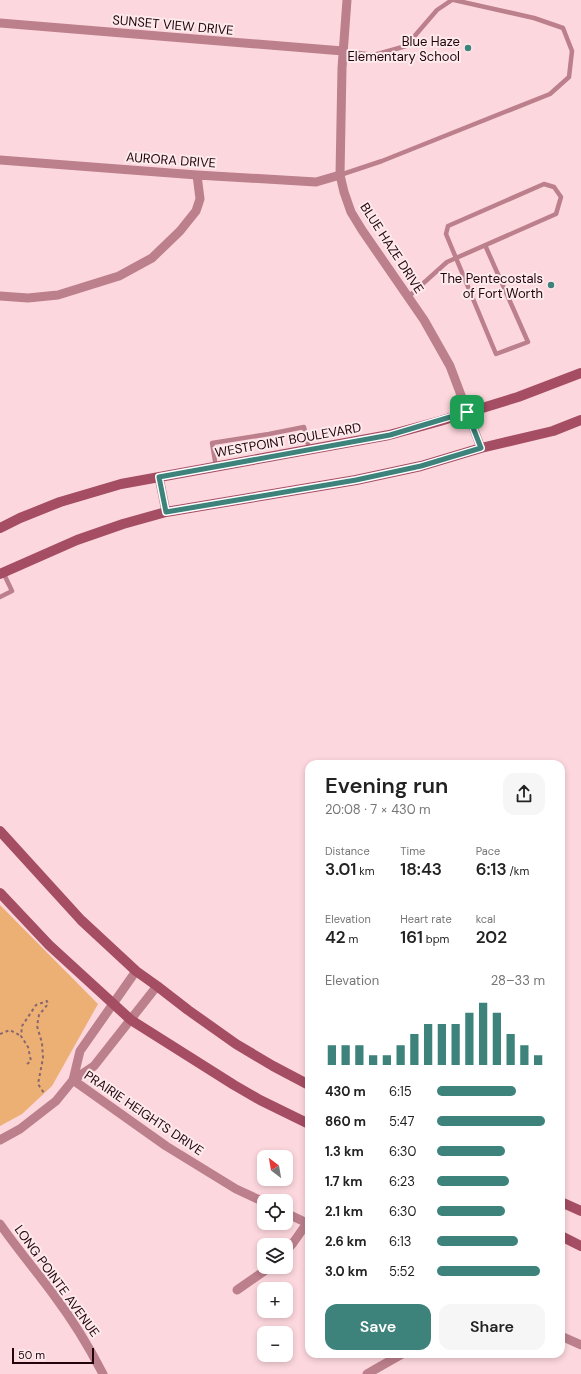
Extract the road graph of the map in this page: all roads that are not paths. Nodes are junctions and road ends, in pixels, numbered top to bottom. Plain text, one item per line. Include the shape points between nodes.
1 (347, 0) edge
2 (453, 0) edge
3 (0, 23) edge
4 (343, 51) junction
5 (0, 160) edge
6 (197, 175) junction
7 (340, 175) junction
8 (485, 245) junction
9 (455, 259) junction
10 (0, 296) edge
11 (408, 297) junction
12 (581, 373) edge
13 (467, 412) junction
14 (581, 420) edge
15 (481, 448) junction
16 (309, 449) junction
17 (216, 466) junction
18 (159, 477) junction
19 (166, 512) junction
20 (0, 528) edge
21 (1, 573) edge
22 (0, 597) edge
23 (0, 831) edge
24 (0, 894) edge
25 (136, 971) junction
26 (157, 986) junction
27 (113, 1003) junction
28 (131, 1020) junction
29 (73, 1080) junction
30 (305, 1083) edge
31 (305, 1122) edge
32 (0, 1140) edge
33 (257, 1198) edge
34 (565, 1204) edge
35 (581, 1211) edge
36 (293, 1216) edge
37 (305, 1222) edge
38 (0, 1224) edge
39 (305, 1228) edge
40 (565, 1238) edge
41 (293, 1244) edge
42 (581, 1246) edge
43 (260, 1274) edge
44 (237, 1290) dead end
45 (565, 1338) edge
46 (581, 1345) edge
47 (395, 1358) edge
48 (103, 1374) edge
49 (367, 1374) edge

1 - 4 street, BLUE HAZE DRIVE
2 - 4 lane via 437,10 406,46 374,55
2 - 7 lane via 534,18 563,28 572,51 569,77 550,94
3 - 4 street, SUNSET VIEW DRIVE
4 - 7 street, BLUE HAZE DRIVE
5 - 6 street, AURORA DRIVE
6 - 7 street, AURORA DRIVE via 316,182
6 - 10 street via 200,199 196,212 152,258 119,276 58,295 28,298
7 - 11 street, BLUE HAZE DRIVE via 351,212
8 - 9 lane
8 - 9 lane via 528,342 496,354
8 - 9 lane via 556,214 561,197 554,187 544,184 448,226 446,234
9 - 11 lane via 447,262
11 - 13 street, BLUE HAZE DRIVE via 450,366
12 - 13 main road, WESTPOINT BOULEVARD via 518,397
13 - 15 street, BLUE HAZE DRIVE
13 - 16 main road, WESTPOINT BOULEVARD via 390,435
14 - 15 main road via 553,431
15 - 19 main road via 421,466 356,480
16 - 17 main road, WESTPOINT BOULEVARD
16 - 17 lane via 304,427 212,442
17 - 18 main road, WESTPOINT BOULEVARD
18 - 19 street
18 - 20 main road, WESTPOINT BOULEVARD via 120,484 60,502
19 - 21 main road via 77,540
21 - 22 lane via 12,591
23 - 25 main road via 81,920
24 - 27 main road via 49,945
25 - 26 main road
25 - 27 street
26 - 28 street
26 - 30 main road via 236,1044
27 - 28 main road
27 - 29 street via 80,1051
28 - 29 street via 94,1066
28 - 31 main road via 234,1085
29 - 32 street via 56,1102 20,1129
29 - 33 street, PRAIRIE HEIGHTS DRIVE via 166,1146
34 - 35 main road
36 - 37 street
38 - 48 street, LONG POINTE AVENUE via 87,1343
39 - 41 street
40 - 42 main road
43 - 44 street
45 - 46 street
47 - 49 street

